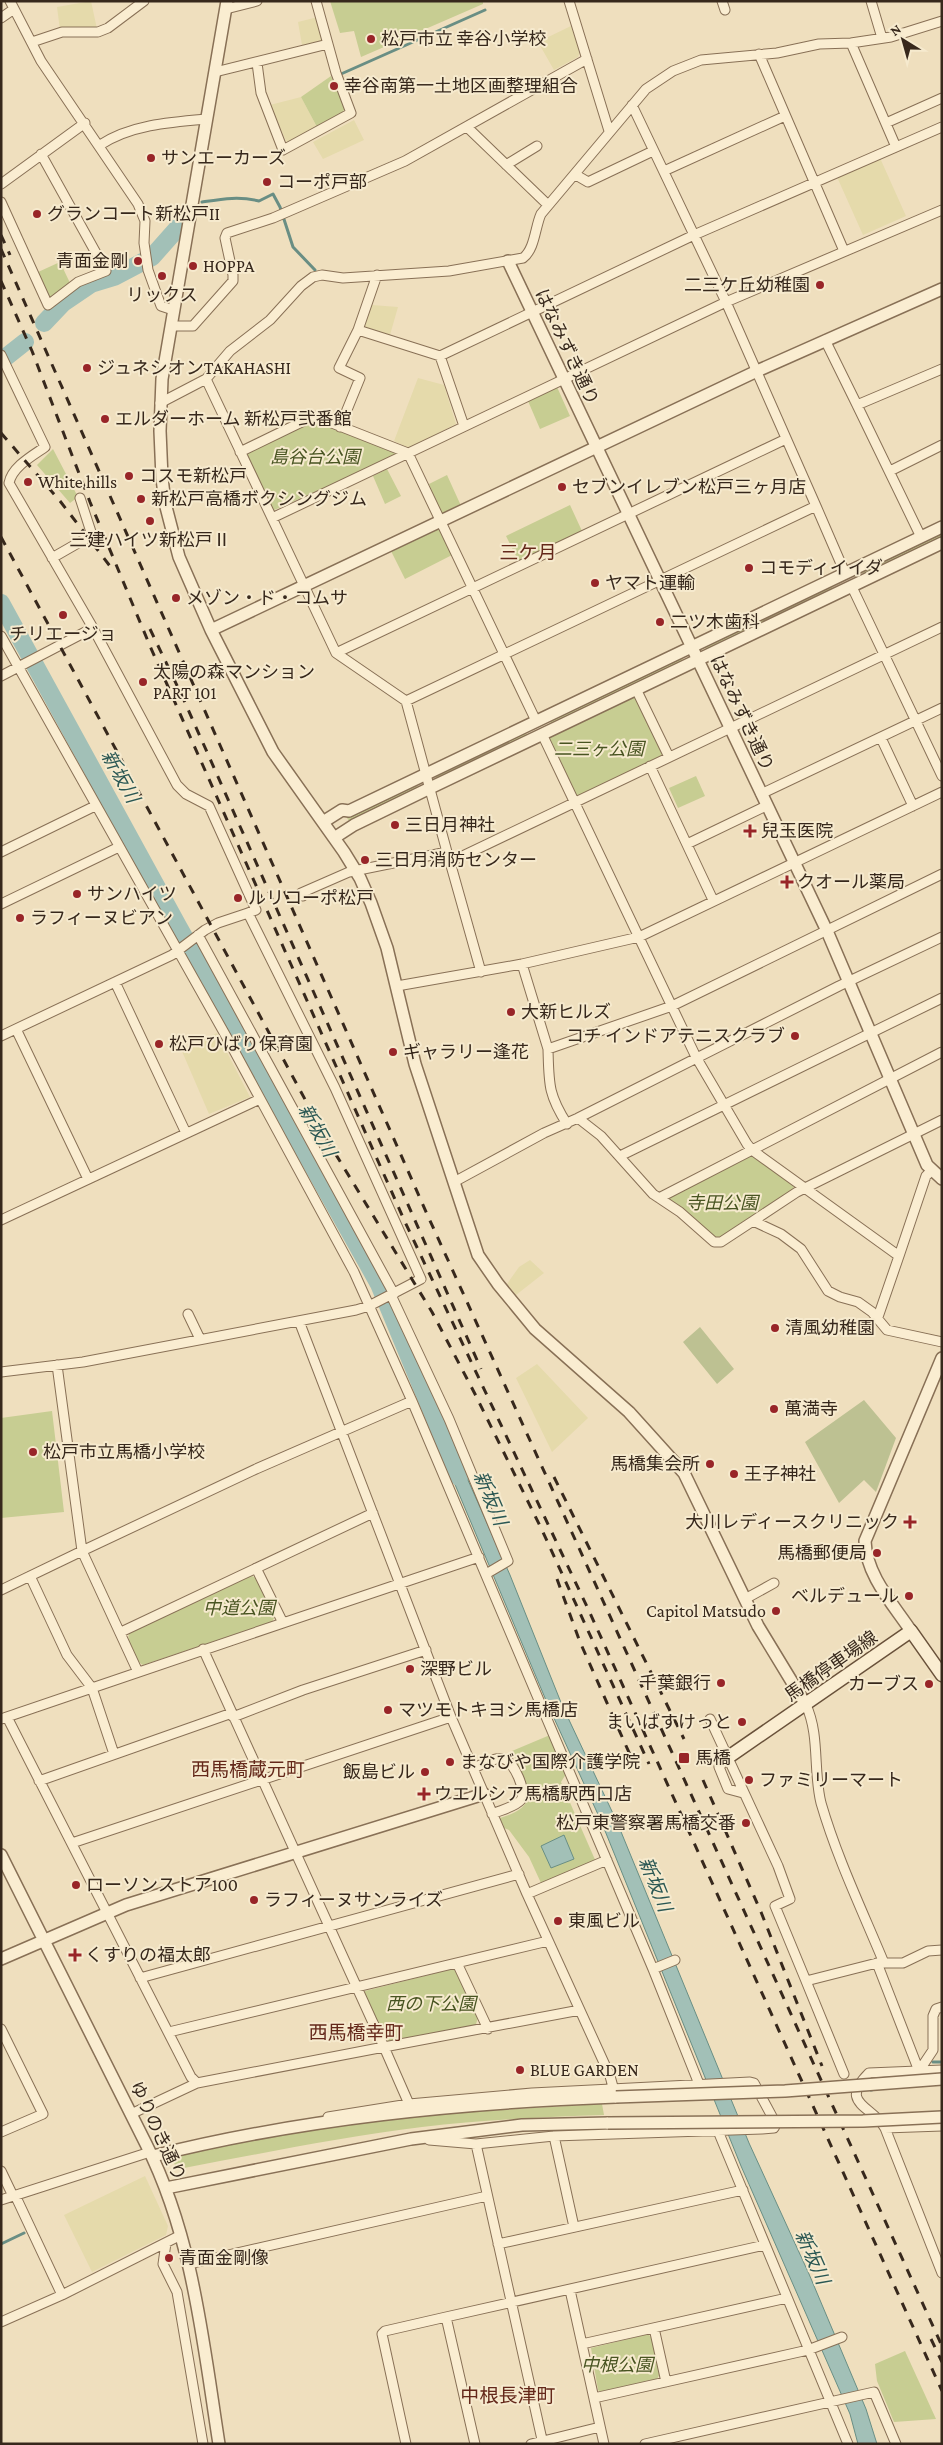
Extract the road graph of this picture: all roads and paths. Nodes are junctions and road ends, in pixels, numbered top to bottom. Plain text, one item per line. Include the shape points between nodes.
1 (144, 1) edge
2 (257, 1) edge
3 (316, 1) edge
4 (569, 1) edge
5 (871, 1) edge
6 (12, 5) edge
7 (226, 5) edge
8 (1, 18) edge
9 (942, 21) edge
10 (882, 38) junction
11 (32, 42) junction
12 (851, 43) junction
13 (328, 44) junction
14 (759, 54) junction
15 (587, 59) junction
16 (257, 62) junction
17 (215, 72) junction
18 (942, 98) edge
19 (632, 105) junction
20 (785, 116) junction
21 (206, 119) junction
22 (84, 123) junction
23 (886, 123) junction
24 (467, 127) junction
25 (942, 127) edge
26 (609, 131) junction
27 (100, 145) junction
28 (537, 146) dead end
29 (896, 147) junction
30 (653, 151) junction
31 (41, 154) junction
32 (506, 165) junction
33 (664, 171) junction
34 (576, 175) junction
35 (814, 183) junction
36 (1, 184) edge
37 (1, 202) edge
38 (548, 206) junction
39 (942, 210) edge
40 (694, 235) junction
41 (844, 251) junction
42 (508, 261) junction
43 (377, 275) junction
44 (942, 289) edge
45 (726, 302) junction
46 (173, 310) junction
47 (531, 312) junction
48 (171, 326) junction
49 (358, 330) junction
50 (826, 340) junction
51 (1, 355) edge
52 (440, 356) junction
53 (942, 369) edge
54 (757, 371) junction
55 (206, 379) junction
56 (563, 379) junction
57 (160, 403) junction
58 (857, 406) junction
59 (464, 426) junction
60 (340, 427) junction
61 (786, 439) junction
62 (942, 445) edge
63 (596, 448) junction
64 (240, 452) junction
65 (408, 453) junction
66 (890, 471) junction
67 (80, 498) dead end
68 (816, 506) junction
69 (628, 514) junction
70 (272, 518) junction
71 (441, 521) junction
72 (942, 527) edge
73 (921, 537) junction
74 (942, 543) edge
75 (52, 558) junction
76 (845, 573) junction
77 (659, 580) junction
78 (304, 586) junction
79 (852, 587) junction
80 (474, 588) junction
81 (942, 627) edge
82 (93, 628) junction
83 (211, 630) junction
84 (1, 636) edge
85 (692, 647) junction
86 (336, 653) junction
87 (505, 653) junction
88 (883, 655) junction
89 (698, 660) junction
90 (19, 668) junction
91 (1, 676) edge
92 (636, 689) junction
93 (406, 701) junction
94 (942, 708) edge
95 (536, 721) junction
96 (916, 721) junction
97 (730, 728) junction
98 (542, 734) junction
99 (881, 738) junction
100 (669, 758) junction
101 (650, 766) junction
102 (426, 773) junction
103 (942, 776) edge
104 (430, 788) junction
105 (942, 792) edge
106 (761, 794) junction
107 (575, 802) junction
108 (95, 806) junction
109 (766, 806) junction
110 (913, 806) junction
111 (323, 822) junction
112 (334, 838) junction
113 (687, 844) junction
114 (119, 847) junction
115 (1, 852) edge
116 (447, 852) junction
117 (450, 862) junction
118 (793, 862) junction
119 (356, 870) junction
120 (942, 874) edge
121 (303, 896) dead end
122 (713, 900) junction
123 (1, 904) edge
124 (248, 913) junction
125 (826, 931) junction
126 (198, 935) junction
127 (639, 937) junction
128 (942, 937) edge
129 (178, 950) junction
130 (522, 964) junction
131 (481, 972) junction
132 (115, 982) junction
133 (850, 982) junction
134 (397, 986) junction
135 (942, 998) edge
136 (672, 1006) junction
137 (16, 1029) junction
138 (871, 1032) junction
139 (1, 1036) edge
140 (548, 1050) junction
141 (942, 1052) edge
142 (696, 1057) junction
143 (891, 1078) junction
144 (260, 1099) junction
145 (724, 1106) junction
146 (578, 1118) junction
147 (942, 1120) edge
148 (567, 1124) junction
149 (186, 1133) junction
150 (914, 1134) junction
151 (752, 1150) junction
152 (620, 1156) junction
153 (931, 1171) junction
154 (88, 1178) junction
155 (942, 1179) edge
156 (454, 1182) junction
157 (806, 1188) junction
158 (659, 1198) junction
159 (1, 1220) edge
160 (753, 1220) junction
161 (899, 1256) junction
162 (392, 1294) junction
163 (372, 1305) junction
164 (188, 1314) dead end
165 (878, 1316) junction
166 (298, 1321) junction
167 (200, 1340) junction
168 (942, 1342) edge
169 (942, 1358) edge
170 (57, 1365) junction
171 (1, 1372) edge
172 (412, 1401) junction
173 (341, 1432) junction
174 (373, 1513) junction
175 (82, 1551) junction
176 (479, 1557) junction
177 (256, 1568) junction
178 (486, 1574) junction
179 (30, 1576) junction
180 (774, 1583) dead end
181 (400, 1584) junction
182 (1, 1590) edge
183 (745, 1599) junction
184 (283, 1623) junction
185 (911, 1631) junction
186 (121, 1632) junction
187 (203, 1649) junction
188 (426, 1650) junction
189 (940, 1670) edge
190 (138, 1672) junction
191 (92, 1688) junction
192 (806, 1705) junction
193 (232, 1715) junction
194 (451, 1716) junction
195 (4, 1718) edge
196 (710, 1719) dead end
197 (114, 1754) junction
198 (727, 1758) junction
199 (474, 1768) junction
200 (263, 1780) junction
201 (39, 1781) junction
202 (484, 1794) junction
203 (492, 1814) junction
204 (72, 1843) junction
205 (296, 1853) junction
206 (1, 1855) edge
207 (607, 1860) junction
208 (518, 1874) junction
209 (527, 1894) junction
210 (108, 1912) junction
211 (329, 1926) junction
212 (44, 1940) junction
213 (548, 1941) junction
214 (942, 1950) edge
215 (1, 1959) edge
216 (675, 1960) dead end
217 (457, 1963) junction
218 (881, 1963) junction
219 (653, 1969) junction
220 (140, 1978) junction
221 (806, 1981) junction
222 (357, 1987) junction
223 (942, 2007) edge
224 (580, 2010) junction
225 (488, 2029) junction
226 (1, 2030) edge
227 (169, 2032) junction
228 (384, 2047) junction
229 (942, 2070) edge
230 (918, 2071) junction
231 (844, 2074) dead end
232 (942, 2079) edge
233 (197, 2082) junction
234 (699, 2084) junction
235 (614, 2092) junction
236 (409, 2104) junction
237 (131, 2114) junction
238 (942, 2117) edge
239 (942, 2126) edge
240 (287, 2127) junction
241 (885, 2128) junction
242 (718, 2131) junction
243 (1, 2132) edge
244 (554, 2136) junction
245 (411, 2139) junction
246 (476, 2144) junction
247 (152, 2154) junction
248 (1, 2171) edge
249 (166, 2188) junction
250 (743, 2190) junction
251 (14, 2195) junction
252 (487, 2196) junction
253 (1, 2200) edge
254 (574, 2227) junction
255 (181, 2235) junction
256 (166, 2243) junction
257 (498, 2244) junction
258 (765, 2245) junction
259 (189, 2264) junction
260 (942, 2273) edge
261 (570, 2290) junction
262 (62, 2295) junction
263 (787, 2298) junction
264 (511, 2303) junction
265 (446, 2317) junction
266 (1, 2322) edge
267 (654, 2328) junction
268 (842, 2337) dead end
269 (582, 2344) junction
270 (808, 2350) junction
271 (666, 2382) junction
272 (594, 2398) junction
273 (831, 2402) junction
274 (600, 2427) junction
275 (542, 2442) edge
276 (203, 2444) edge
277 (219, 2444) edge
278 (406, 2444) edge
279 (475, 2444) edge
280 (531, 2444) edge
281 (604, 2444) edge
282 (645, 2444) edge
283 (848, 2444) edge
284 (896, 2444) edge

1 - 11 street via 98,32 62,32
2 - 7 street
3 - 13 street
4 - 15 street
5 - 10 street
6 - 8 street
6 - 11 street
7 - 17 street
9 - 10 street
10 - 12 street
11 - 22 street via 41,61
12 - 14 street via 819,44
12 - 23 street
13 - 16 street
13 - 16 street via 351,113 283,150 260,93
14 - 19 street via 701,60 673,71 646,89
14 - 20 street
15 - 24 street
15 - 26 street
16 - 17 street
17 - 21 street
18 - 23 street
19 - 26 street
19 - 30 street
20 - 33 street
20 - 35 street
21 - 27 street via 163,122 111,138
21 - 46 street
22 - 27 street
22 - 31 street
23 - 29 street
24 - 32 street
24 - 48 street via 405,161 293,210 227,233 225,238 233,281 193,326
25 - 29 street
26 - 34 street
27 - 46 street via 142,213 145,254 158,302
28 - 32 street
29 - 35 street
30 - 33 street
30 - 34 street via 588,182
31 - 36 street
31 - 37 street via 106,271 78,282 48,305
32 - 38 street
33 - 40 street
34 - 38 street
35 - 40 street
35 - 41 street
38 - 42 street via 536,226 529,253 523,258
39 - 41 street
40 - 45 street
40 - 47 street
41 - 45 street
42 - 43 street via 449,271
42 - 47 street, はなみずき通り
43 - 49 street
43 - 55 street via 313,277 270,320 230,351
44 - 50 street
45 - 54 street
45 - 56 street
46 - 48 street
47 - 52 street
47 - 56 street, はなみずき通り
48 - 57 street
49 - 52 street
49 - 60 street via 339,368 360,378
50 - 54 street
50 - 58 street
51 - 75 street via 45,447 18,467 10,476 9,483
52 - 59 street
53 - 58 street
54 - 61 street
54 - 63 street
55 - 57 street
55 - 64 street
56 - 59 street
56 - 63 street, はなみずき通り
57 - 83 street via 161,460 167,510 179,556
58 - 66 street
59 - 65 street
60 - 64 street via 314,416
60 - 65 street
61 - 68 street
61 - 69 street
62 - 66 street
63 - 69 street, はなみずき通り
63 - 71 street
64 - 70 street
65 - 70 street
65 - 71 street
66 - 73 street
67 - 75 street via 92,535
68 - 76 street
68 - 77 street
69 - 77 street, はなみずき通り
69 - 80 street
70 - 78 street
71 - 78 street
71 - 80 street
72 - 73 street
73 - 76 street
74 - 79 street
75 - 82 street
76 - 79 street
76 - 79 street
76 - 85 street
77 - 85 street, はなみずき通り
77 - 87 street
78 - 83 street
78 - 86 street
79 - 88 street
79 - 89 street
80 - 86 street
80 - 87 street
81 - 88 street
82 - 90 street
82 - 124 street via 177,785 186,794 209,806 256,910
83 - 111 street via 273,752
84 - 90 street
85 - 89 street, はなみずき通り
85 - 95 street
86 - 93 street
87 - 93 street
87 - 95 street
88 - 96 street
88 - 97 street
89 - 92 street
89 - 97 street, はなみずき通り
90 - 91 street
90 - 108 street
92 - 98 street
92 - 100 street
93 - 102 street
94 - 96 street
95 - 102 street
96 - 99 street
96 - 103 street
97 - 100 street
97 - 106 street, はなみずき通り
98 - 104 street
98 - 107 street
99 - 106 street
99 - 110 street
100 - 101 street
101 - 107 street
101 - 113 street
102 - 104 street
102 - 111 street via 349,810 342,810
104 - 112 street
104 - 116 street
105 - 110 street
106 - 109 street, はなみずき通り
107 - 117 street
107 - 127 street
108 - 114 street
108 - 115 street
109 - 113 street
109 - 118 street, はなみずき通り
110 - 118 street
111 - 112 street
112 - 119 street
113 - 122 street
114 - 123 street
114 - 129 street
116 - 117 street
116 - 119 street
117 - 131 street
118 - 122 street
118 - 125 street, はなみずき通り
119 - 121 street
119 - 134 street via 378,920
120 - 125 street
122 - 127 street
124 - 126 street via 218,923
124 - 162 street via 335,1088 421,1279
125 - 133 street, はなみずき通り
125 - 136 street
126 - 129 street
126 - 162 street
127 - 130 street
127 - 136 street
128 - 133 street
129 - 132 street
129 - 144 street
130 - 131 street
130 - 140 street
131 - 134 street
132 - 137 street
132 - 149 street
133 - 138 street, はなみずき通り
133 - 142 street
134 - 156 street via 415,1064
135 - 138 street
136 - 140 street
136 - 142 street
137 - 139 street
137 - 154 street
138 - 143 street, はなみずき通り
138 - 145 street
140 - 148 street via 549,1089
141 - 143 street
142 - 145 street
142 - 146 street
143 - 150 street, はなみずき通り
143 - 151 street
144 - 149 street
144 - 163 street
145 - 151 street
145 - 152 street
146 - 148 street
146 - 152 street
147 - 150 street
148 - 156 street
149 - 154 street
150 - 153 street, はなみずき通り
150 - 157 street
151 - 157 street
151 - 158 street
152 - 158 street
153 - 155 street, はなみずき通り
153 - 161 street via 926,1176
154 - 159 street
156 - 183 street via 478,1256 488,1272 535,1329 629,1412 675,1461 690,1483
157 - 160 street
157 - 161 street
158 - 160 street via 717,1243
160 - 165 street via 801,1249 828,1291 858,1302
161 - 165 street
162 - 163 street
162 - 178 street via 449,1419 508,1562
163 - 166 street
163 - 172 street
164 - 167 street
165 - 168 street via 887,1330
166 - 167 street
166 - 173 street
167 - 170 street
169 - 185 street via 866,1541 872,1572
170 - 171 street
170 - 175 street
172 - 173 street
172 - 176 street
173 - 174 street
173 - 175 street
174 - 177 street
174 - 181 street
175 - 179 street
175 - 186 street
176 - 178 street
176 - 181 street
177 - 184 street
177 - 186 street
178 - 207 street
179 - 182 street
179 - 191 street via 67,1655
180 - 183 street
181 - 184 street
181 - 188 street
183 - 192 street
184 - 187 street
185 - 189 main road
185 - 192 main road, 馬橋停車場線
186 - 190 street
187 - 190 street
187 - 193 street
188 - 193 street
188 - 194 street
190 - 191 street
191 - 195 street
191 - 197 street
192 - 198 main road, 馬橋停車場線
192 - 218 street via 826,1818
193 - 197 street
193 - 200 street
194 - 199 street
194 - 200 street
195 - 201 street
196 - 198 street
197 - 201 street
198 - 221 street via 778,1866 790,1899 775,1906
199 - 202 street
199 - 203 street via 503,1759 512,1766 523,1790 517,1803
200 - 204 street
200 - 205 street
201 - 204 street
202 - 203 street
202 - 205 street
203 - 208 street
204 - 210 street
205 - 210 street
205 - 211 street
206 - 212 street, ゆりのき通り
207 - 209 street
207 - 219 street
208 - 209 street
208 - 211 street
209 - 213 street
210 - 212 street
210 - 220 street
211 - 220 street
211 - 222 street
212 - 215 street
212 - 237 street, ゆりのき通り
213 - 217 street
213 - 224 street
214 - 218 street via 928,1951 903,1963
216 - 219 street
217 - 222 street
217 - 225 street
218 - 221 street
218 - 230 street
219 - 234 street
220 - 227 street
221 - 231 street
222 - 227 street
222 - 228 street
223 - 230 street via 936,2009 933,2016 933,2050
224 - 225 street
224 - 235 street
225 - 228 street
226 - 243 street via 43,2114
227 - 233 street via 190,2077
228 - 233 street
228 - 236 street
229 - 230 street
230 - 241 street via 869,2073 857,2087 858,2100
232 - 235 street, bridge via 785,2091
233 - 237 street
234 - 235 street
234 - 242 street via 754,2083 776,2124 774,2128
235 - 236 street
235 - 240 street
236 - 240 street via 345,2113
237 - 247 street, ゆりのき通り
238 - 245 street, bridge via 522,2125
239 - 241 street
240 - 247 street
241 - 260 street
242 - 244 street
242 - 250 street
244 - 246 street
244 - 254 street
245 - 246 street
245 - 249 street
246 - 252 street
247 - 249 street, ゆりのき通り
247 - 251 street
248 - 251 street
249 - 255 street, ゆりのき通り
250 - 254 street
250 - 258 street
251 - 253 street
251 - 262 street
252 - 257 street
252 - 259 street
254 - 257 street
255 - 256 street
255 - 259 street, ゆりのき通り
256 - 262 street
256 - 276 street via 163,2264 177,2292
257 - 264 street
258 - 261 street
258 - 263 street
259 - 277 street, ゆりのき通り
261 - 264 street
261 - 269 street
262 - 266 street
263 - 267 street
263 - 270 street
264 - 265 street
264 - 275 street
265 - 278 street via 382,2334
265 - 279 street
267 - 269 street
267 - 271 street
268 - 270 street
269 - 272 street
270 - 271 street
270 - 273 street
271 - 272 street
272 - 274 street
273 - 282 street
273 - 283 street
273 - 284 street via 874,2392
274 - 275 street
274 - 281 street
275 - 280 street

